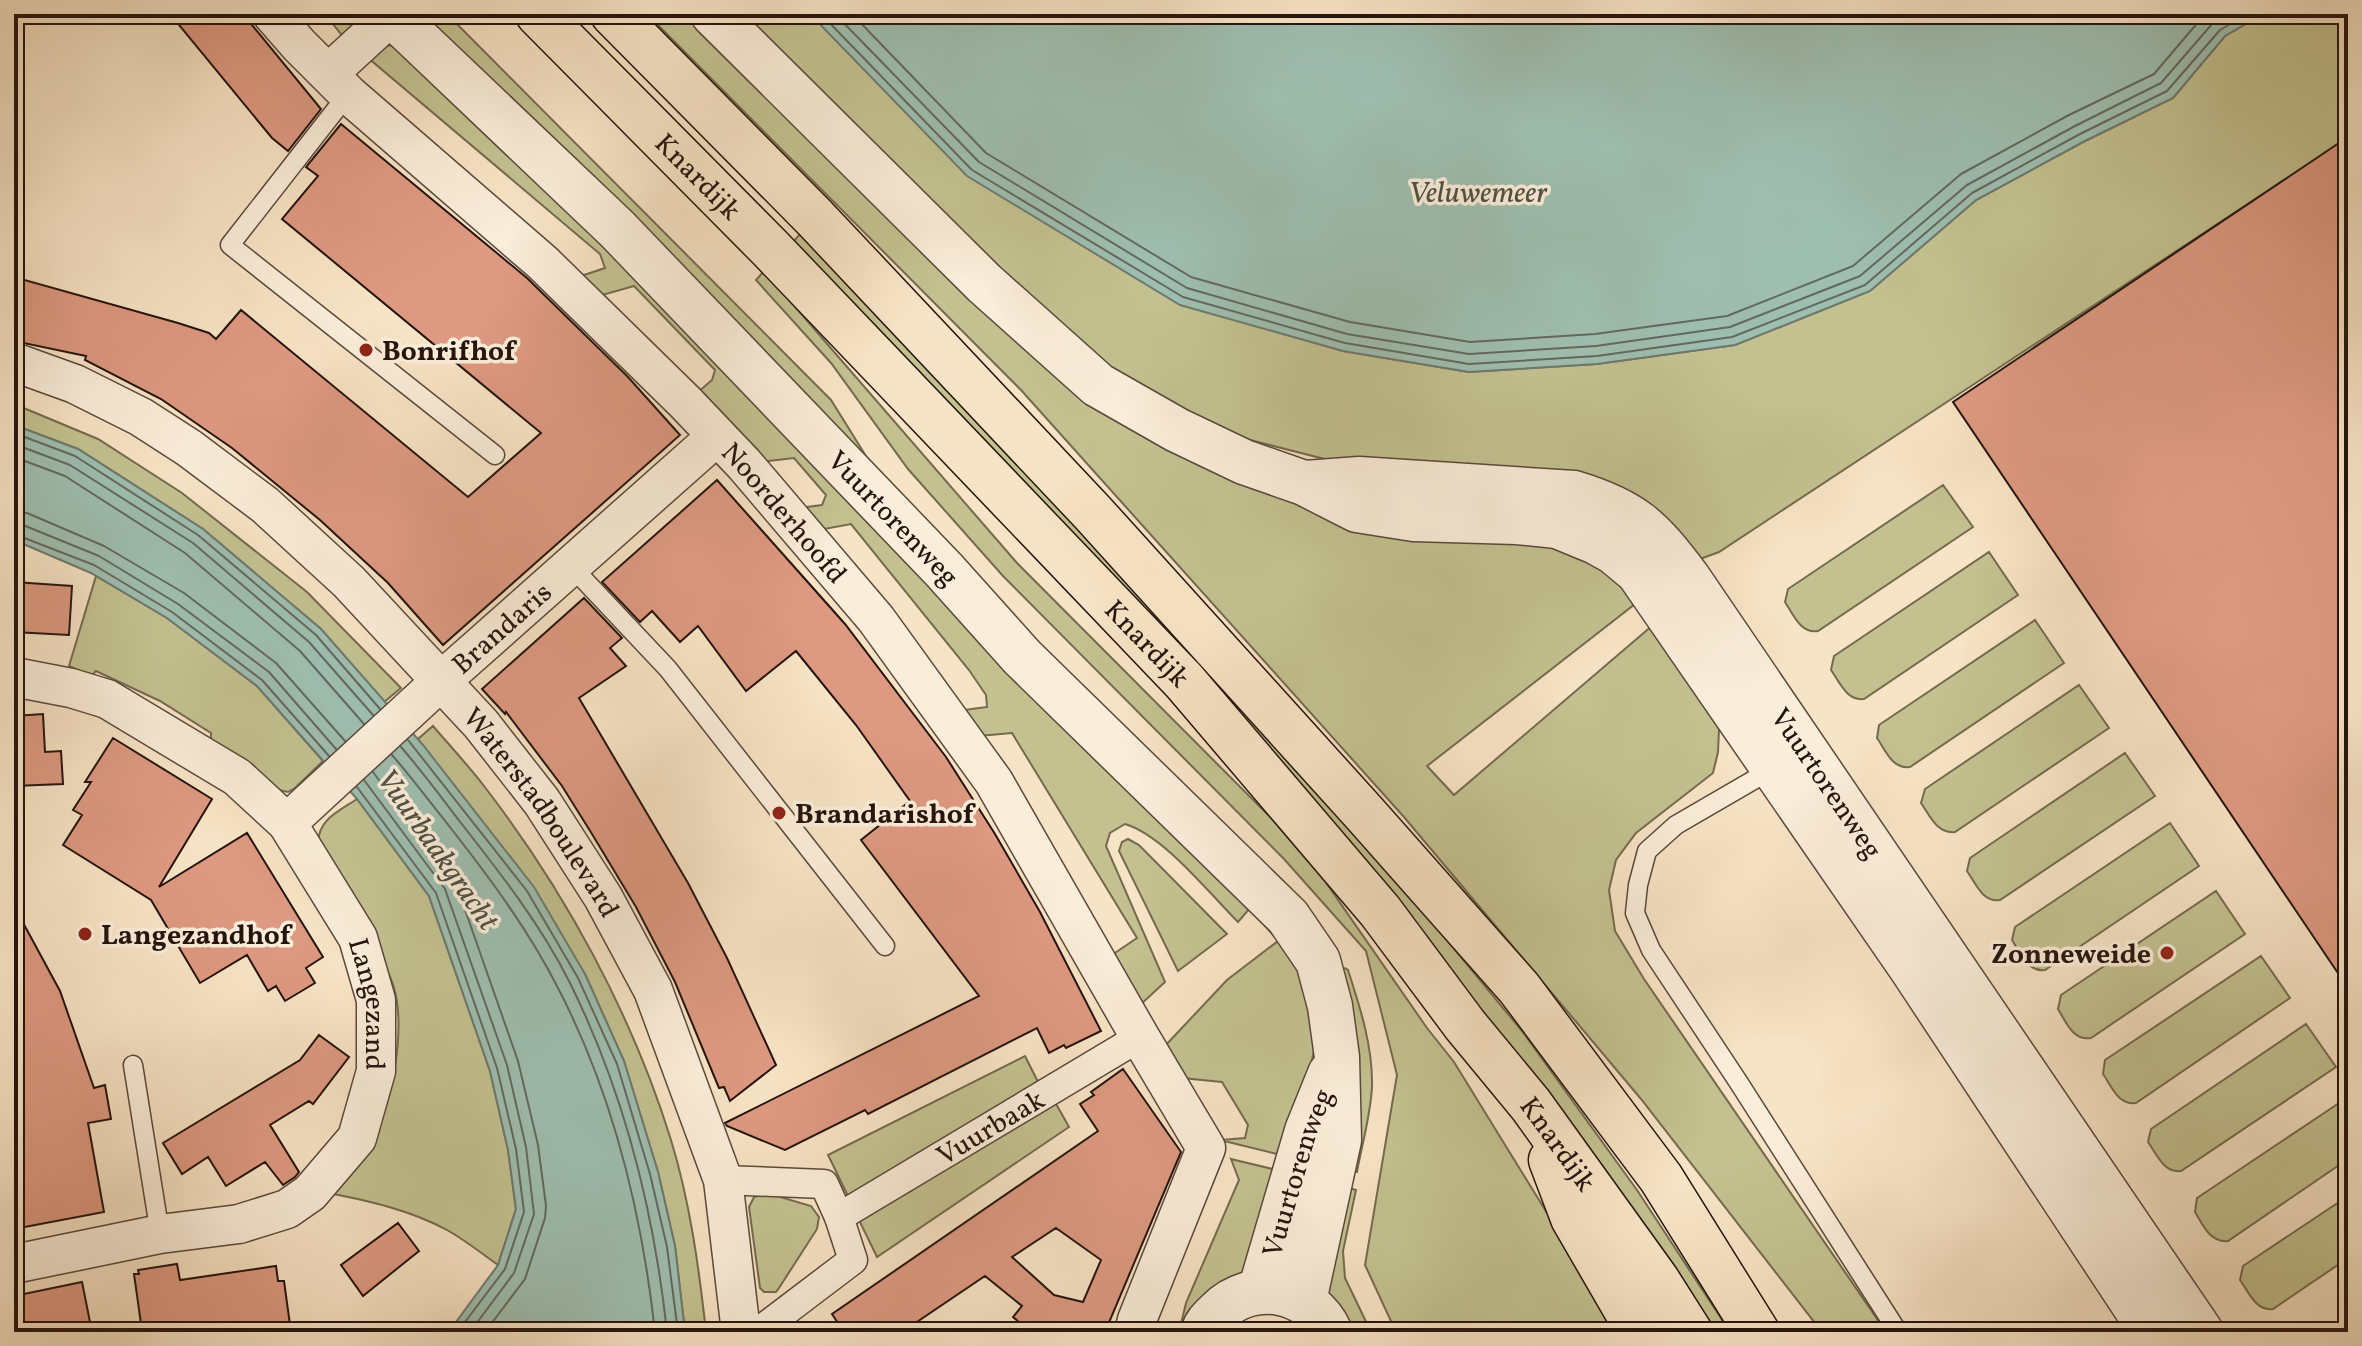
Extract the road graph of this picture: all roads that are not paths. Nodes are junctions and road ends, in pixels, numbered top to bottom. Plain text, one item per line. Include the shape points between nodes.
1 (272, 14) edge
2 (538, 14) edge
3 (613, 14) edge
4 (713, 14) edge
5 (392, 15) edge
6 (339, 84) junction
7 (14, 362) edge
8 (716, 437) junction
9 (495, 455) dead end
10 (571, 566) junction
11 (14, 677) edge
12 (441, 681) junction
13 (1789, 759) junction
14 (287, 823) junction
15 (885, 946) dead end
16 (1140, 1037) junction
17 (1337, 1057) junction
18 (133, 1065) dead end
19 (1531, 1105) junction
20 (723, 1180) junction
21 (839, 1217) junction
22 (160, 1234) junction
23 (14, 1264) edge
24 (1260, 1291) junction
25 (1317, 1317) edge
26 (741, 1332) edge
27 (758, 1332) edge
28 (1134, 1332) edge
29 (1203, 1332) edge
30 (1639, 1332) edge
31 (1690, 1332) edge
32 (1757, 1332) edge
33 (1898, 1332) edge
34 (2152, 1332) edge
35 (2201, 1332) edge

1 - 6 street, Noorderhoofd
2 - 19 main road, Knardijk via 1184,681 1380,911
3 - 32 main road, Knardijk via 1092,512 1519,988 1661,1178
4 - 13 street, Vuurtorenweg via 984,283 1098,385 1177,430 1304,483 1359,479 1543,489 1588,497 1632,517 1655,535 1688,578
5 - 6 street
5 - 17 street, Vuurtorenweg via 617,229 1022,657 1288,917 1318,961
6 - 8 street, Noorderhoofd via 542,262
6 - 9 lane via 230,245
7 - 12 street, Waterstadboulevard via 75,384 189,448 265,505 349,582
8 - 10 street, Brandaris
8 - 16 street, Noorderhoofd via 876,619 994,782
10 - 12 street, Brandaris
10 - 15 lane via 668,669
11 - 14 street, Langezand via 107,699 237,777
12 - 14 street, Brandaris
12 - 20 street, Waterstadboulevard via 542,802 603,897 653,990
13 - 33 lane via 1676,825 1647,851 1635,913 1651,950
13 - 34 street, Vuurtorenweg via 1912,969
13 - 35 street, Vuurtorenweg
14 - 22 street, Langezand via 358,938 376,1000 376,1071 357,1138 310,1193 287,1209 239,1224
16 - 21 street, Vuurbaak
16 - 28 street, Noorderhoofd via 1206,1148
17 - 24 street, Vuurtorenweg via 1307,1131
17 - 25 street, Vuurtorenweg via 1339,1140
18 - 22 lane
19 - 30 main road via 1573,1218
19 - 31 main road, Knardijk
20 - 21 street via 824,1184
20 - 26 street, Waterstadboulevard
21 - 27 street via 853,1260
22 - 23 street, Langezand
24 - 25 street via 1283,1293
24 - 29 street via 1229,1301

